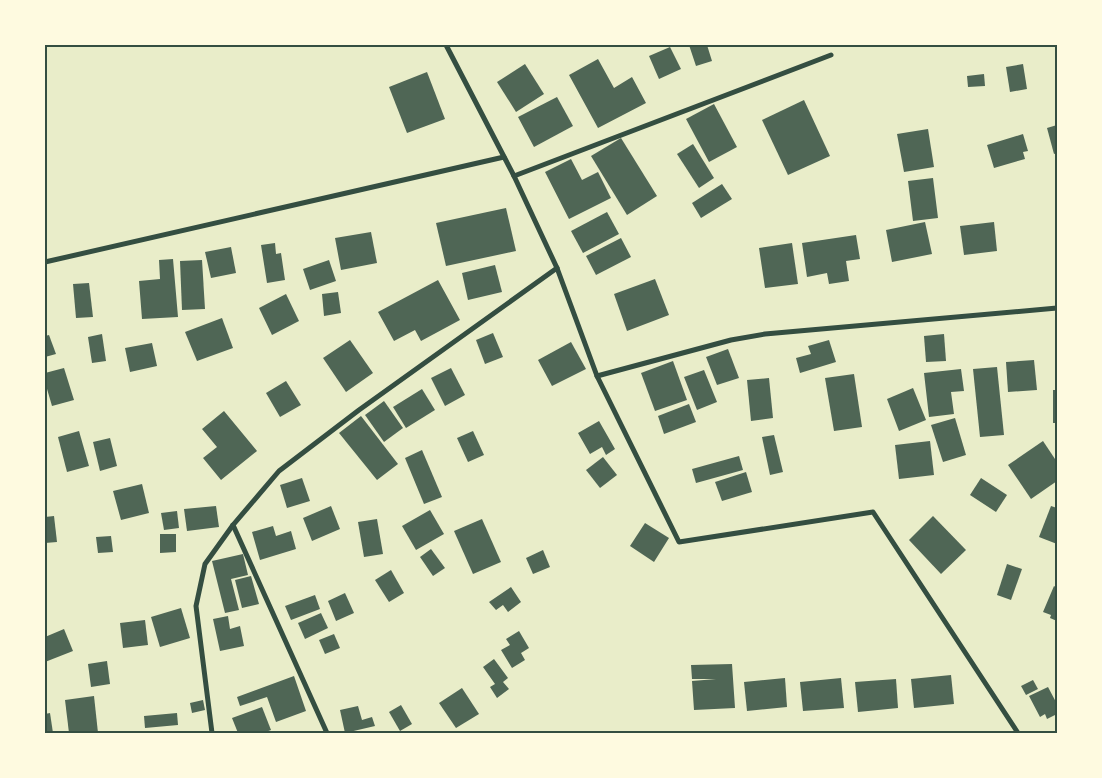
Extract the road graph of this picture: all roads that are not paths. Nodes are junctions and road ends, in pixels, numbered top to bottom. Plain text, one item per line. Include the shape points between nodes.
1 (446, 45) edge
2 (831, 55) dead end
3 (504, 157) junction
4 (514, 176) junction
5 (45, 262) edge
6 (557, 268) junction
7 (1057, 308) edge
8 (597, 376) junction
9 (233, 525) junction
10 (212, 733) edge
11 (327, 733) edge
12 (1018, 733) edge

1 - 3 street
2 - 4 street
3 - 4 street
3 - 5 street
4 - 6 street
6 - 8 street
6 - 9 street via 279,471
7 - 8 street via 765,334
8 - 12 street via 680,542 873,512
9 - 10 street via 205,564 196,606
9 - 11 street

